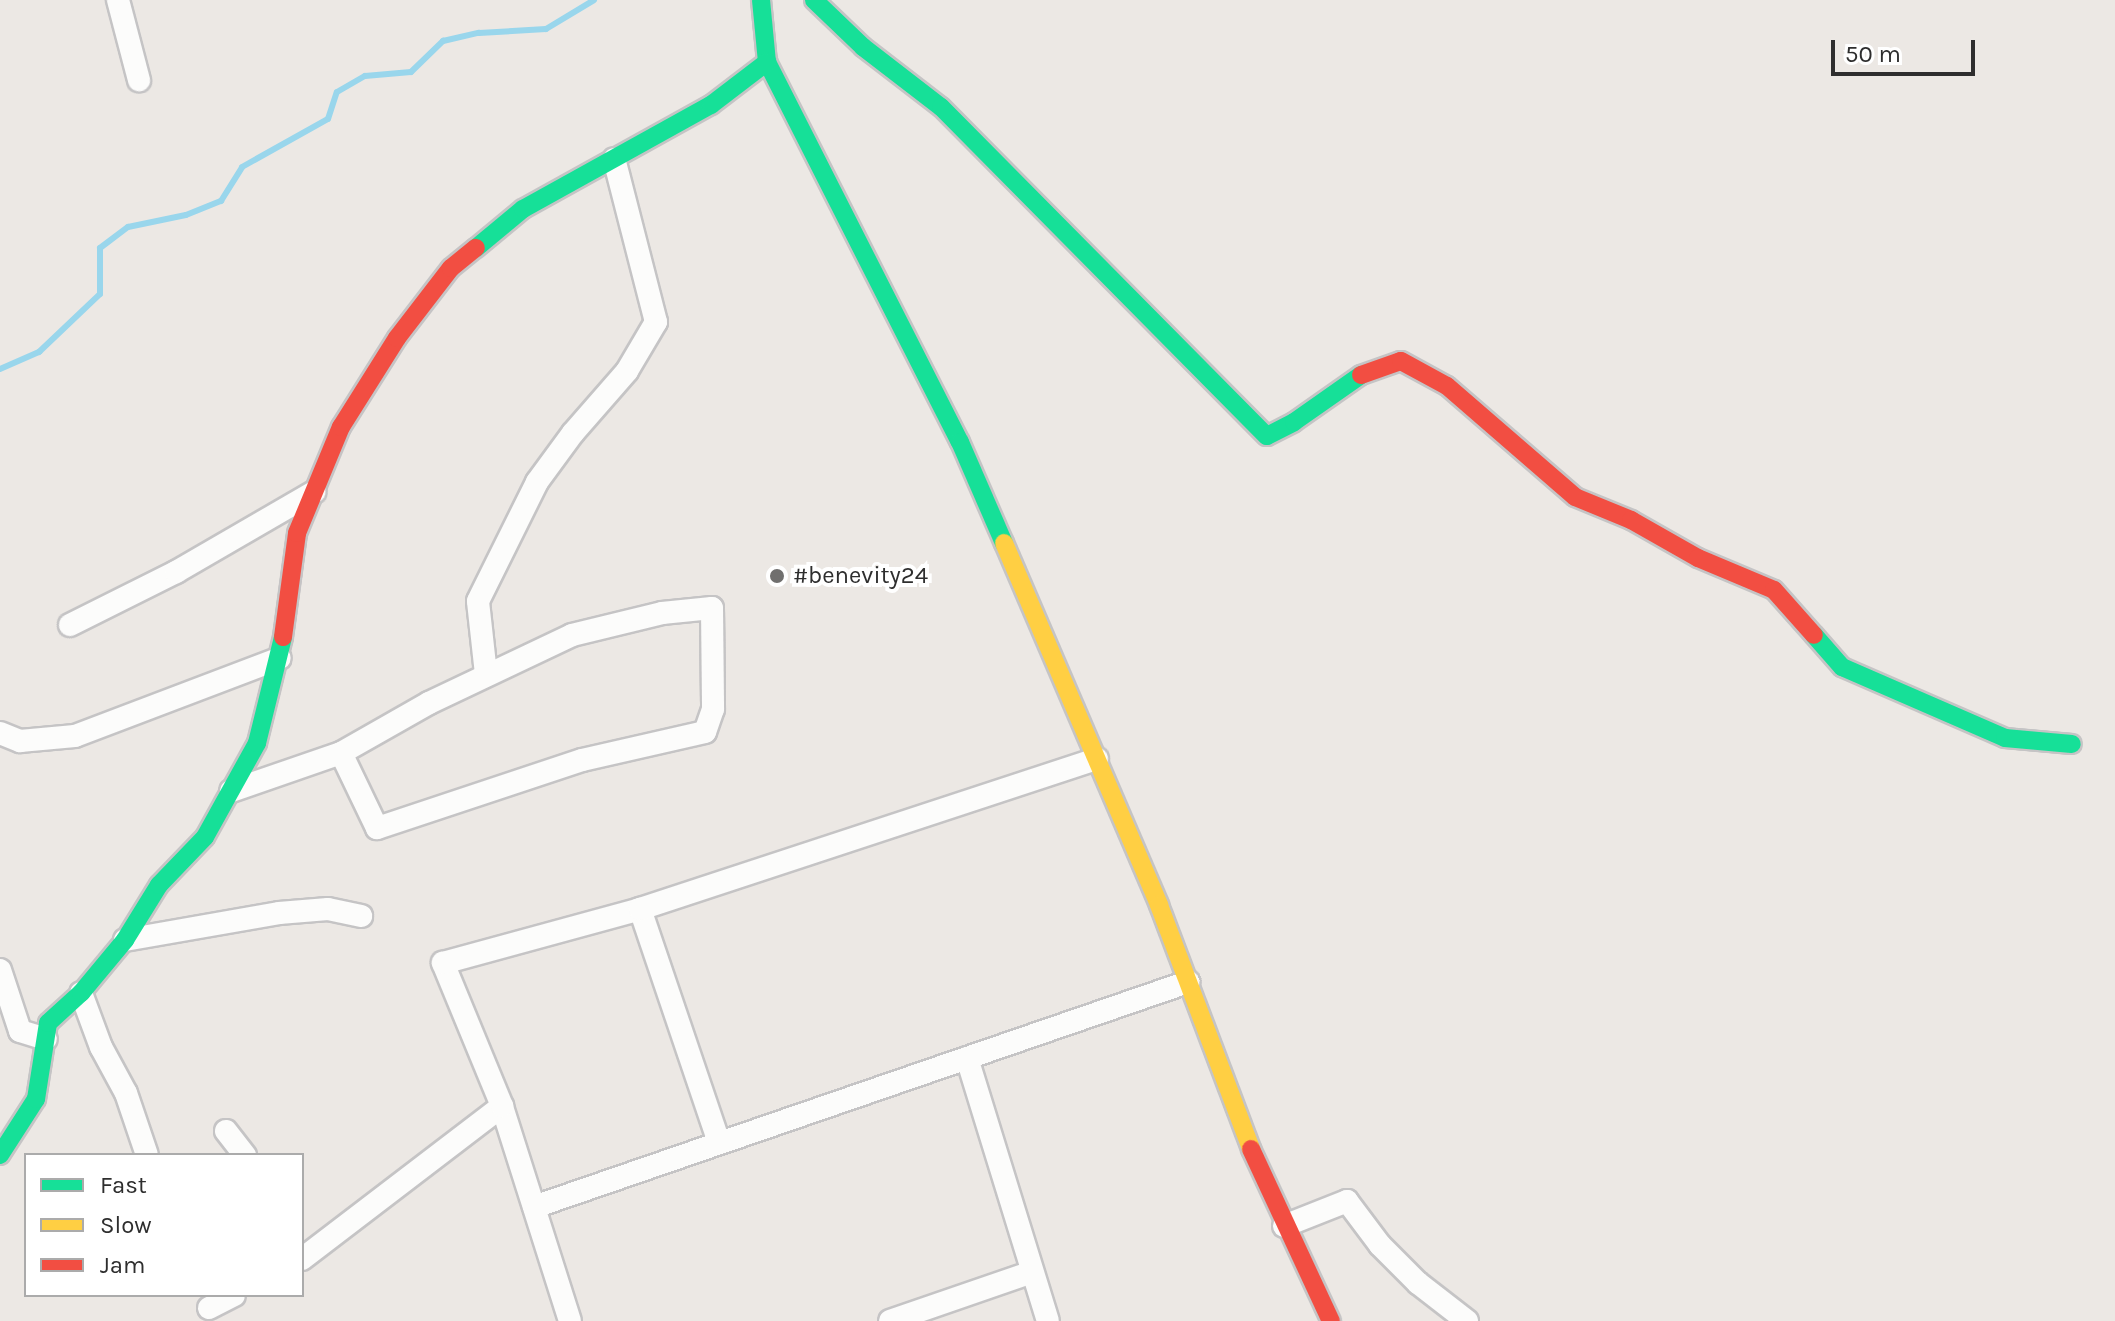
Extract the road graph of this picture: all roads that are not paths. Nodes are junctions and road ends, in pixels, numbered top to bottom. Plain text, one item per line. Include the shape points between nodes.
1 (118, 0) edge
2 (761, 0) edge
3 (814, 0) edge
4 (767, 62) junction
5 (139, 80) dead end
6 (614, 159) junction
7 (314, 492) junction
8 (70, 625) dead end
9 (280, 658) junction
10 (486, 674) junction
11 (0, 733) edge
12 (2072, 744) dead end
13 (341, 753) junction
14 (1097, 759) junction
15 (231, 791) junction
16 (640, 909) junction
17 (361, 916) dead end
18 (125, 940) junction
19 (0, 970) edge
20 (1188, 982) junction
21 (81, 993) junction
22 (46, 1039) junction
23 (967, 1058) junction
24 (502, 1106) junction
25 (226, 1131) dead end
26 (719, 1143) junction
27 (146, 1153) edge
28 (243, 1153) edge
29 (0, 1155) edge
30 (534, 1207) junction
31 (1284, 1226) junction
32 (304, 1257) edge
33 (1032, 1272) junction
34 (230, 1297) edge
35 (207, 1308) edge
36 (568, 1316) edge
37 (1324, 1316) edge
38 (546, 1321) edge
39 (890, 1321) edge
40 (1048, 1321) edge
41 (1467, 1321) edge

1 - 5 street
2 - 4 street
3 - 12 street via 863,47 941,107 1267,436 1369,369 1401,361 1447,386 1575,497 1774,590 1842,667 2005,738
4 - 6 street via 711,105
4 - 14 street via 923,364
6 - 7 street via 523,209 451,268 397,338 341,427
6 - 10 street via 656,322 627,371 537,482 478,601
7 - 8 street via 176,572
7 - 9 street via 297,533
9 - 11 street via 75,736 20,741
9 - 15 street via 257,743
10 - 13 street
10 - 13 street via 572,635 662,613 712,608 713,709 705,732 582,760 377,828
13 - 15 street
14 - 16 street
14 - 20 street
15 - 18 street via 205,837 159,885
16 - 24 street via 443,963
16 - 26 street
17 - 18 street via 328,909 279,913
18 - 21 street
19 - 22 street via 20,1031
20 - 23 street
20 - 31 street
21 - 22 street via 48,1023
21 - 27 street
22 - 29 street via 36,1099
23 - 26 street
23 - 33 street
24 - 30 street
24 - 32 street
25 - 28 street
26 - 30 street
30 - 36 street
31 - 37 street
31 - 41 street via 1347,1201 1418,1283
33 - 39 street
33 - 40 street
34 - 35 street
36 - 38 street

